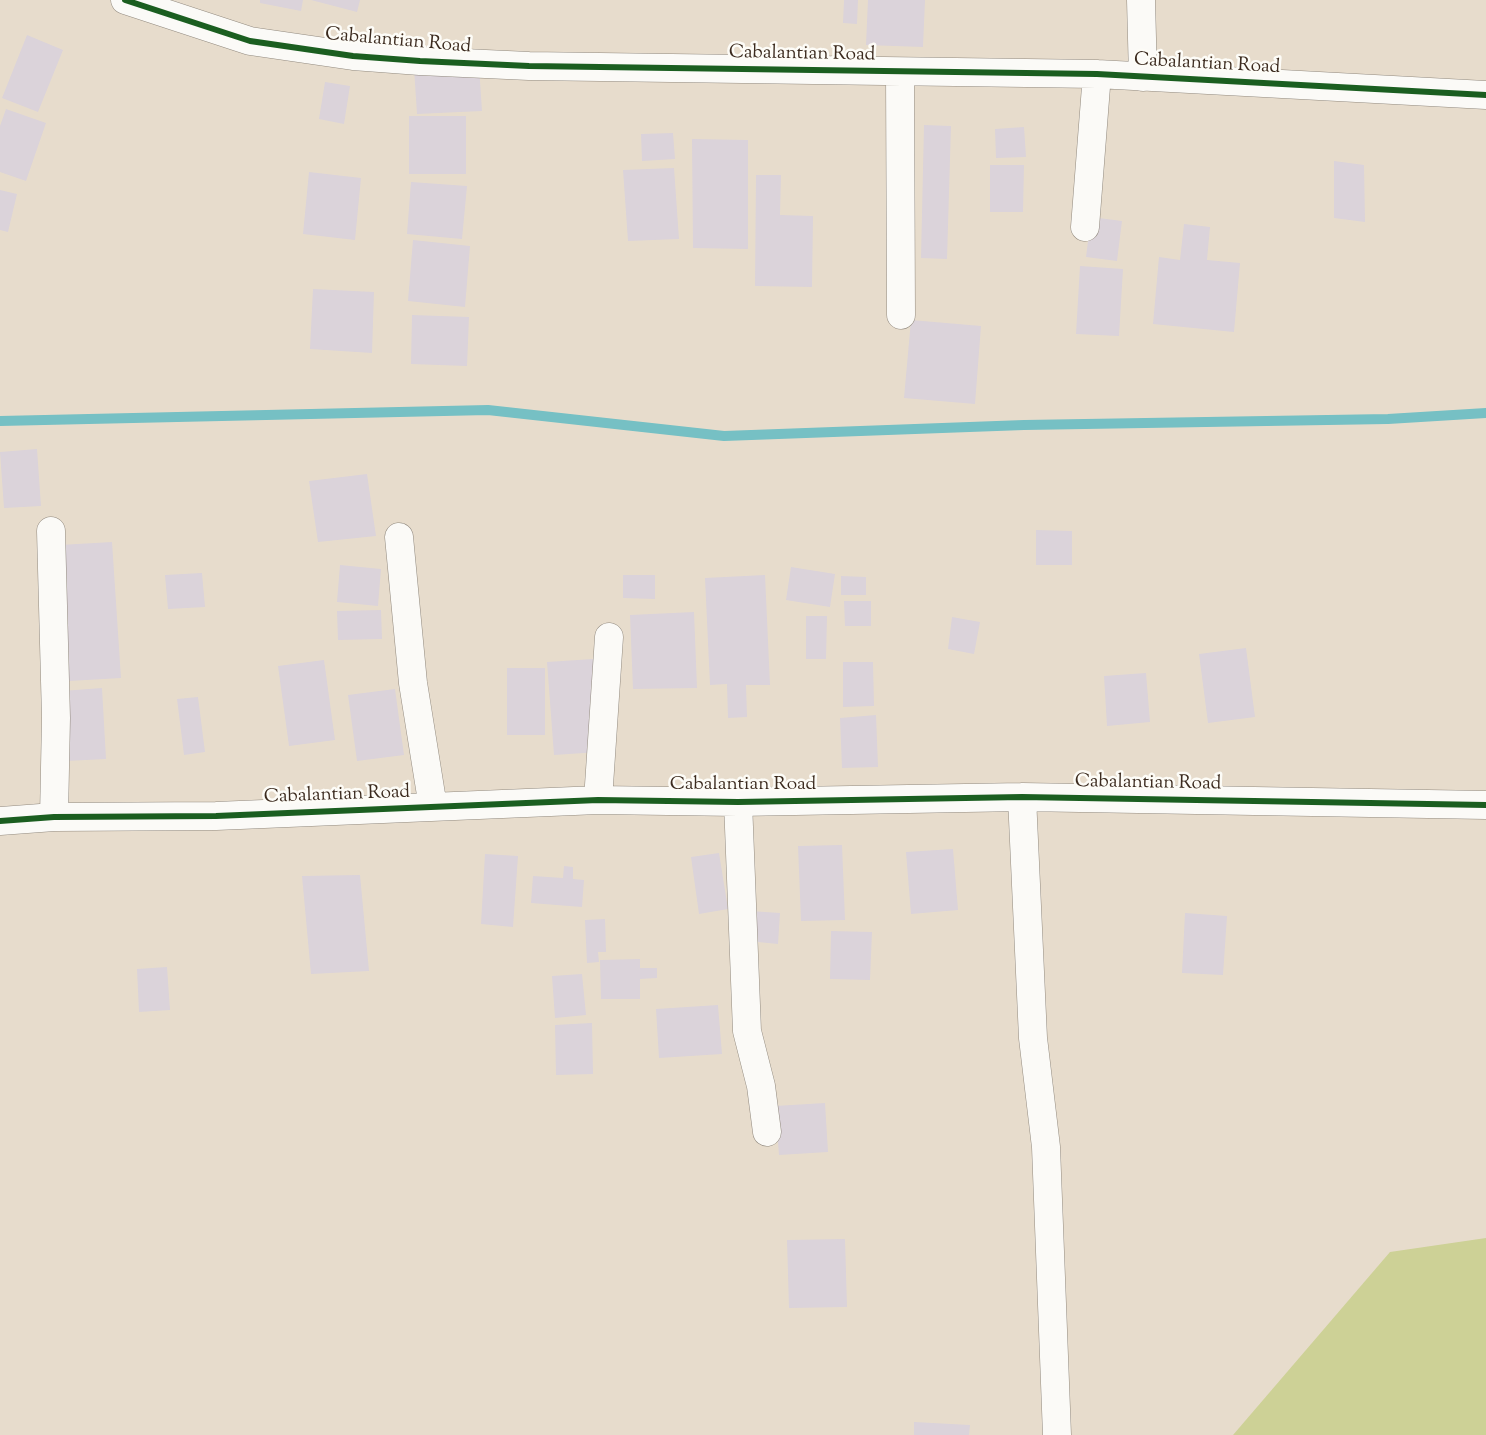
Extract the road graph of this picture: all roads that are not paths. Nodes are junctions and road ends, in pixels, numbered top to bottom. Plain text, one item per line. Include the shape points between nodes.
1 (125, 0) edge
2 (1141, 0) edge
3 (900, 72) junction
4 (1097, 74) junction
5 (1143, 77) junction
6 (1486, 95) edge
7 (1086, 227) dead end
8 (900, 315) dead end
9 (51, 531) dead end
10 (399, 537) dead end
11 (609, 637) dead end
12 (1022, 797) junction
13 (598, 800) junction
14 (738, 802) junction
15 (1486, 805) edge
16 (433, 808) junction
17 (54, 817) junction
18 (0, 821) edge
19 (767, 1132) dead end
20 (1057, 1435) edge

1 - 3 street, Cabalantian Road via 250,41 353,56 529,66
2 - 5 street
3 - 4 street, Cabalantian Road
3 - 8 street
4 - 5 street, Cabalantian Road
4 - 7 street
5 - 6 street, Cabalantian Road
9 - 17 street via 56,718
10 - 16 street via 413,683
11 - 13 street
12 - 14 street, Cabalantian Road
12 - 15 street, Cabalantian Road
12 - 20 street via 1033,1038 1046,1147
13 - 14 street, Cabalantian Road
13 - 16 street, Cabalantian Road
14 - 19 street via 747,1031 761,1086
16 - 17 street, Cabalantian Road via 216,816
17 - 18 street, Cabalantian Road

